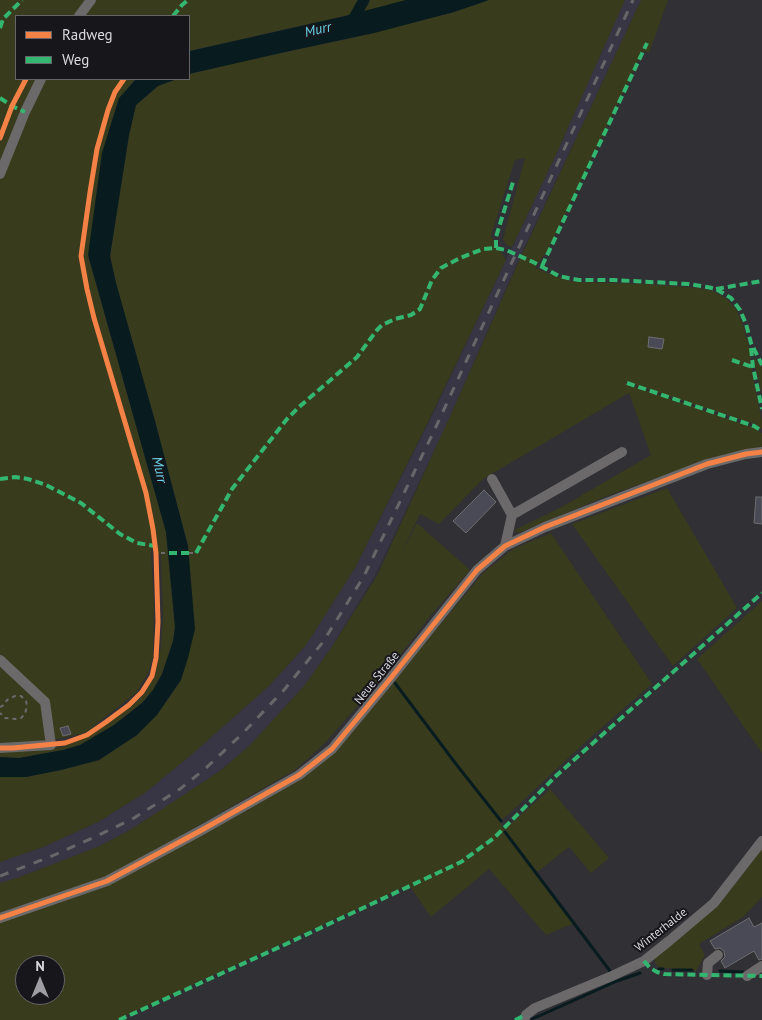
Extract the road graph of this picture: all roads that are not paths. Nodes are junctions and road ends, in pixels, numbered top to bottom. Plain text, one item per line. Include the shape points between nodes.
1 (91, 0) edge
2 (80, 15) edge
3 (41, 80) edge
4 (0, 174) edge
5 (622, 452) dead end
6 (762, 452) edge
7 (492, 479) dead end
8 (512, 515) junction
9 (505, 546) junction
10 (0, 660) edge
11 (0, 748) edge
12 (762, 841) edge
13 (0, 918) edge
14 (718, 955) dead end
15 (762, 966) edge
16 (707, 975) dead end
17 (747, 976) dead end
18 (524, 1020) edge

1 - 2 street
3 - 4 street
5 - 8 street
6 - 9 street, Neue Straße via 698,468 545,527
7 - 8 street
8 - 9 street
9 - 13 street, Neue Straße via 477,570 332,749 299,775 107,881
10 - 11 street via 45,702 51,745
12 - 18 street, Winterhalde via 714,903 657,951 628,969 535,1008
14 - 16 street via 708,963
15 - 17 street

